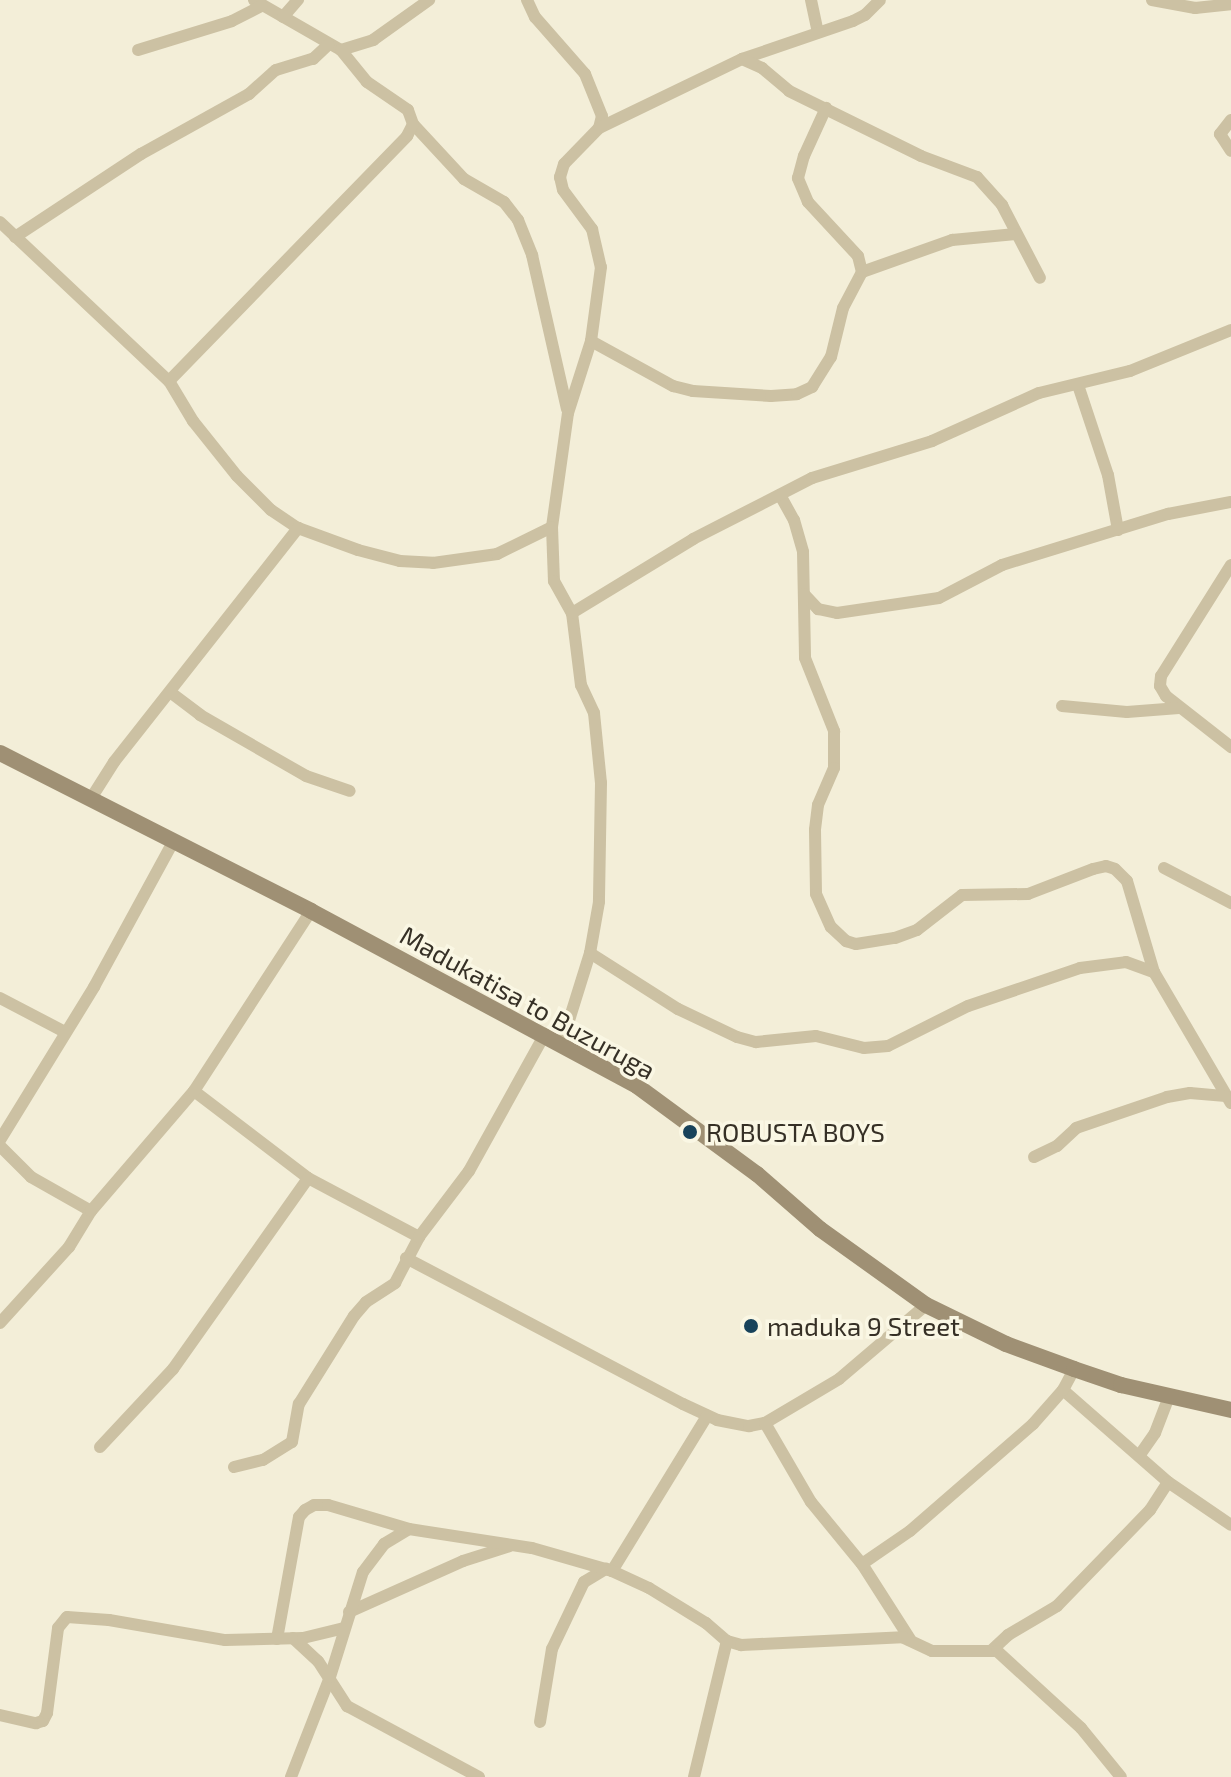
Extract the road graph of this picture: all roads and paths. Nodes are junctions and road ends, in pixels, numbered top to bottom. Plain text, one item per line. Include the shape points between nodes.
1 (298, 0) edge
2 (429, 0) edge
3 (527, 0) edge
4 (811, 0) edge
5 (880, 0) edge
6 (1152, 0) edge
7 (257, 3) edge
8 (1231, 4) edge
9 (283, 17) junction
10 (818, 32) junction
11 (334, 47) junction
12 (138, 50) dead end
13 (742, 59) junction
14 (826, 108) junction
15 (1231, 120) edge
16 (413, 124) junction
17 (599, 128) junction
18 (1231, 151) edge
19 (0, 222) edge
20 (1016, 234) junction
21 (15, 237) junction
22 (862, 272) junction
23 (1040, 278) dead end
24 (1231, 330) edge
25 (591, 341) junction
26 (169, 381) junction
27 (1078, 385) junction
28 (568, 413) junction
29 (780, 495) junction
30 (1231, 502) edge
31 (552, 527) junction
32 (298, 528) junction
33 (1118, 530) junction
34 (1231, 565) edge
35 (804, 594) junction
36 (572, 613) junction
37 (170, 692) junction
38 (1062, 706) dead end
39 (1179, 708) junction
40 (1231, 747) edge
41 (0, 753) edge
42 (350, 791) dead end
43 (90, 800) junction
44 (174, 840) junction
45 (1164, 868) dead end
46 (1231, 903) edge
47 (311, 911) junction
48 (590, 953) junction
49 (1154, 972) junction
50 (0, 998) edge
51 (65, 1032) junction
52 (545, 1034) junction
53 (562, 1043) junction
54 (194, 1091) junction
55 (1228, 1100) edge
56 (0, 1143) edge
57 (1034, 1157) dead end
58 (308, 1178) junction
59 (91, 1211) junction
60 (419, 1237) junction
61 (406, 1258) junction
62 (926, 1305) junction
63 (0, 1323) edge
64 (1074, 1369) junction
65 (1063, 1390) junction
66 (1169, 1396) junction
67 (1231, 1410) edge
68 (707, 1416) junction
69 (765, 1423) junction
70 (100, 1447) dead end
71 (1139, 1456) junction
72 (234, 1467) dead end
73 (1168, 1482) junction
74 (1231, 1525) edge
75 (409, 1529) junction
76 (514, 1545) junction
77 (862, 1564) junction
78 (609, 1570) junction
79 (349, 1612) junction
80 (344, 1628) junction
81 (293, 1638) junction
82 (277, 1639) junction
83 (910, 1639) junction
84 (727, 1641) junction
85 (992, 1650) junction
86 (330, 1677) junction
87 (0, 1715) edge
88 (540, 1722) dead end
89 (291, 1777) edge
90 (479, 1777) edge
91 (694, 1777) edge
92 (1121, 1777) edge

1 - 9 street
2 - 11 street via 373,40
3 - 17 street via 535,17 585,74 598,99
4 - 10 street
5 - 10 street via 865,15
6 - 8 street via 1195,8
7 - 9 street
7 - 12 street via 232,21
9 - 11 street
10 - 13 street
11 - 16 street via 367,82 408,110
11 - 21 street via 276,70 249,94 141,154
13 - 14 street
13 - 17 street
14 - 20 street via 921,156 977,177 995,194
14 - 22 street via 798,178 808,202 858,256
15 - 18 street via 1220,134
16 - 26 street
16 - 28 street via 464,179 504,202 518,220 532,255
17 - 25 street via 564,164 560,177 599,244 600,293
19 - 21 street
20 - 22 street via 952,240
20 - 23 street
21 - 26 street
22 - 25 street via 849,292 824,371 812,387 797,394 673,386
24 - 27 street via 1130,371
25 - 28 street
26 - 32 street via 237,476
27 - 29 street via 1039,393 932,441 812,478
27 - 33 street via 1108,475
28 - 31 street
29 - 35 street via 800,537
29 - 36 street via 693,539
30 - 33 street
31 - 32 street via 497,554 433,563 400,561
31 - 36 street via 554,581
32 - 37 street
33 - 35 street via 1002,565 939,598 837,613 818,609
34 - 39 street via 1161,676 1160,686
35 - 49 street via 805,658 834,731 834,768 818,805 815,830 816,894 831,927 856,944 895,938 917,930 962,895 1028,894 1106,866 1127,881
36 - 48 street via 581,685 594,713 600,752 599,902
37 - 42 street via 306,776
37 - 43 street
38 - 39 street via 1127,712
39 - 40 street
41 - 43 main road, Madukatisa to Buzuruga
43 - 44 main road, Madukatisa to Buzuruga
44 - 47 main road, Madukatisa to Buzuruga
44 - 51 street
45 - 46 street
47 - 52 main road, Madukatisa to Buzuruga
47 - 54 street
48 - 49 street via 678,1009 737,1037 756,1042 816,1036 864,1048 888,1046 968,1006 1080,968 1126,962
48 - 53 street
49 - 55 street
50 - 51 street
51 - 56 street
52 - 53 main road, Madukatisa to Buzuruga
52 - 60 street via 469,1171
53 - 62 main road, Madukatisa to Buzuruga via 688,1122 820,1229
54 - 58 street
54 - 59 street
55 - 57 street via 1190,1093 1167,1097 1076,1128 1057,1146
56 - 59 street via 31,1177
58 - 60 street
58 - 70 street via 173,1369
59 - 63 street via 69,1247
60 - 61 street
61 - 68 street
61 - 72 street via 395,1283 354,1316 299,1404 292,1442 263,1460
62 - 64 main road, Madukatisa to Buzuruga via 1006,1344
62 - 69 street via 839,1379
64 - 65 street
64 - 66 main road, Madukatisa to Buzuruga
65 - 71 street
65 - 77 street via 1033,1424 910,1531
66 - 67 main road, Madukatisa to Buzuruga
66 - 71 street via 1155,1433
68 - 69 street via 736,1424
68 - 78 street
69 - 77 street via 811,1502
71 - 73 street
73 - 74 street
73 - 85 street via 1150,1510 1057,1606
75 - 76 street
75 - 79 street via 372,1556
75 - 82 street via 328,1505 305,1510 299,1517
76 - 78 street
76 - 79 street via 463,1561
77 - 83 street
78 - 84 street via 677,1604
78 - 88 street via 584,1582 552,1649
79 - 80 street
80 - 81 street
80 - 86 street
81 - 82 street
81 - 86 street
82 - 87 street via 225,1640 67,1617 58,1628 43,1721
83 - 84 street via 741,1645
83 - 85 street via 932,1651
84 - 91 street
85 - 92 street via 1081,1728
86 - 89 street
86 - 90 street via 354,1711

